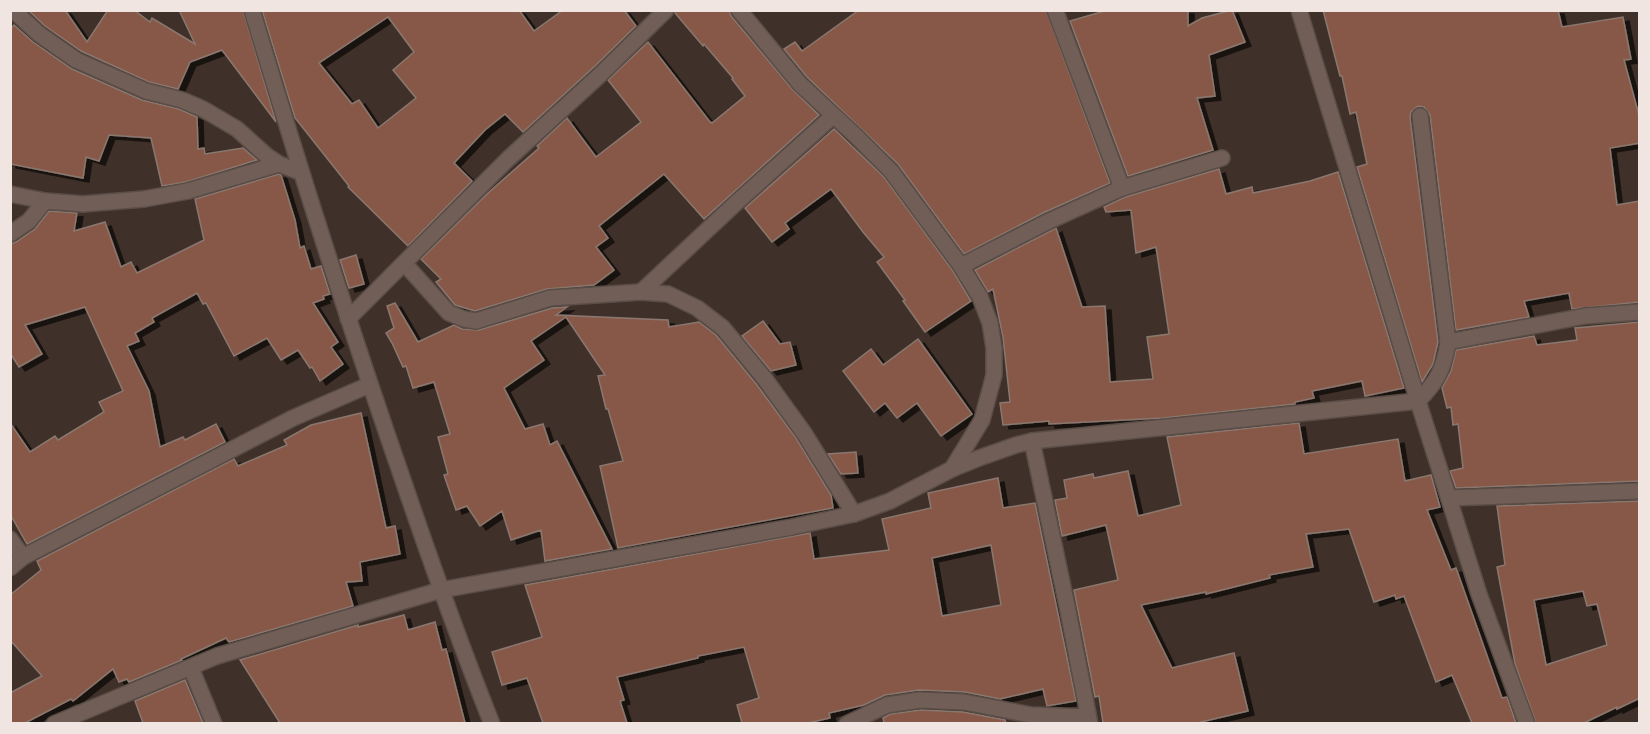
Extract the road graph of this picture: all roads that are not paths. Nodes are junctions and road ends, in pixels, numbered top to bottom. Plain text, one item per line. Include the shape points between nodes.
1 (13, 10) edge
2 (252, 10) edge
3 (666, 10) edge
4 (739, 10) edge
5 (1054, 10) edge
6 (1299, 10) edge
7 (833, 116) junction
8 (1420, 116) dead end
9 (1222, 158) dead end
10 (279, 164) junction
11 (300, 172) junction
12 (1122, 188) junction
13 (10, 194) edge
14 (45, 201) junction
15 (10, 234) edge
16 (404, 263) junction
17 (961, 266) junction
18 (641, 292) junction
19 (1640, 312) edge
20 (348, 319) junction
21 (1448, 342) junction
22 (369, 385) junction
23 (1418, 401) junction
24 (1032, 441) junction
25 (952, 469) junction
26 (1640, 491) edge
27 (1449, 498) junction
28 (854, 514) junction
29 (10, 540) edge
30 (22, 557) junction
31 (10, 568) edge
32 (441, 590) junction
33 (190, 668) junction
34 (1089, 720) edge
35 (54, 723) edge
36 (214, 723) edge
37 (492, 723) edge
38 (847, 723) edge
39 (1527, 723) edge

1 - 10 street via 76,60 146,91 203,109 237,129
2 - 11 street
3 - 16 street
4 - 7 street via 800,84
5 - 12 street
6 - 23 street
7 - 17 street via 891,171
7 - 18 street
8 - 21 street
9 - 12 street
10 - 11 street
10 - 14 street via 188,191 144,199 83,204
11 - 20 street
12 - 17 street
13 - 14 street
14 - 15 street via 29,221
16 - 18 street via 448,312 464,320 476,321 550,298
16 - 20 street
17 - 25 street via 990,323 994,375 982,420
18 - 28 street via 668,294 697,308 723,328 804,433
19 - 21 street via 1585,316
20 - 22 street
21 - 23 street via 1439,375
22 - 30 street via 293,418
22 - 32 street
23 - 24 street
23 - 27 street
24 - 25 street
24 - 34 street
25 - 28 street via 899,497
26 - 27 street
27 - 39 street via 1479,594
28 - 32 street
29 - 30 street
30 - 31 street
32 - 33 street via 217,656
32 - 37 street
33 - 35 street
33 - 36 street
34 - 38 street via 1031,715 964,702 920,700 887,705

